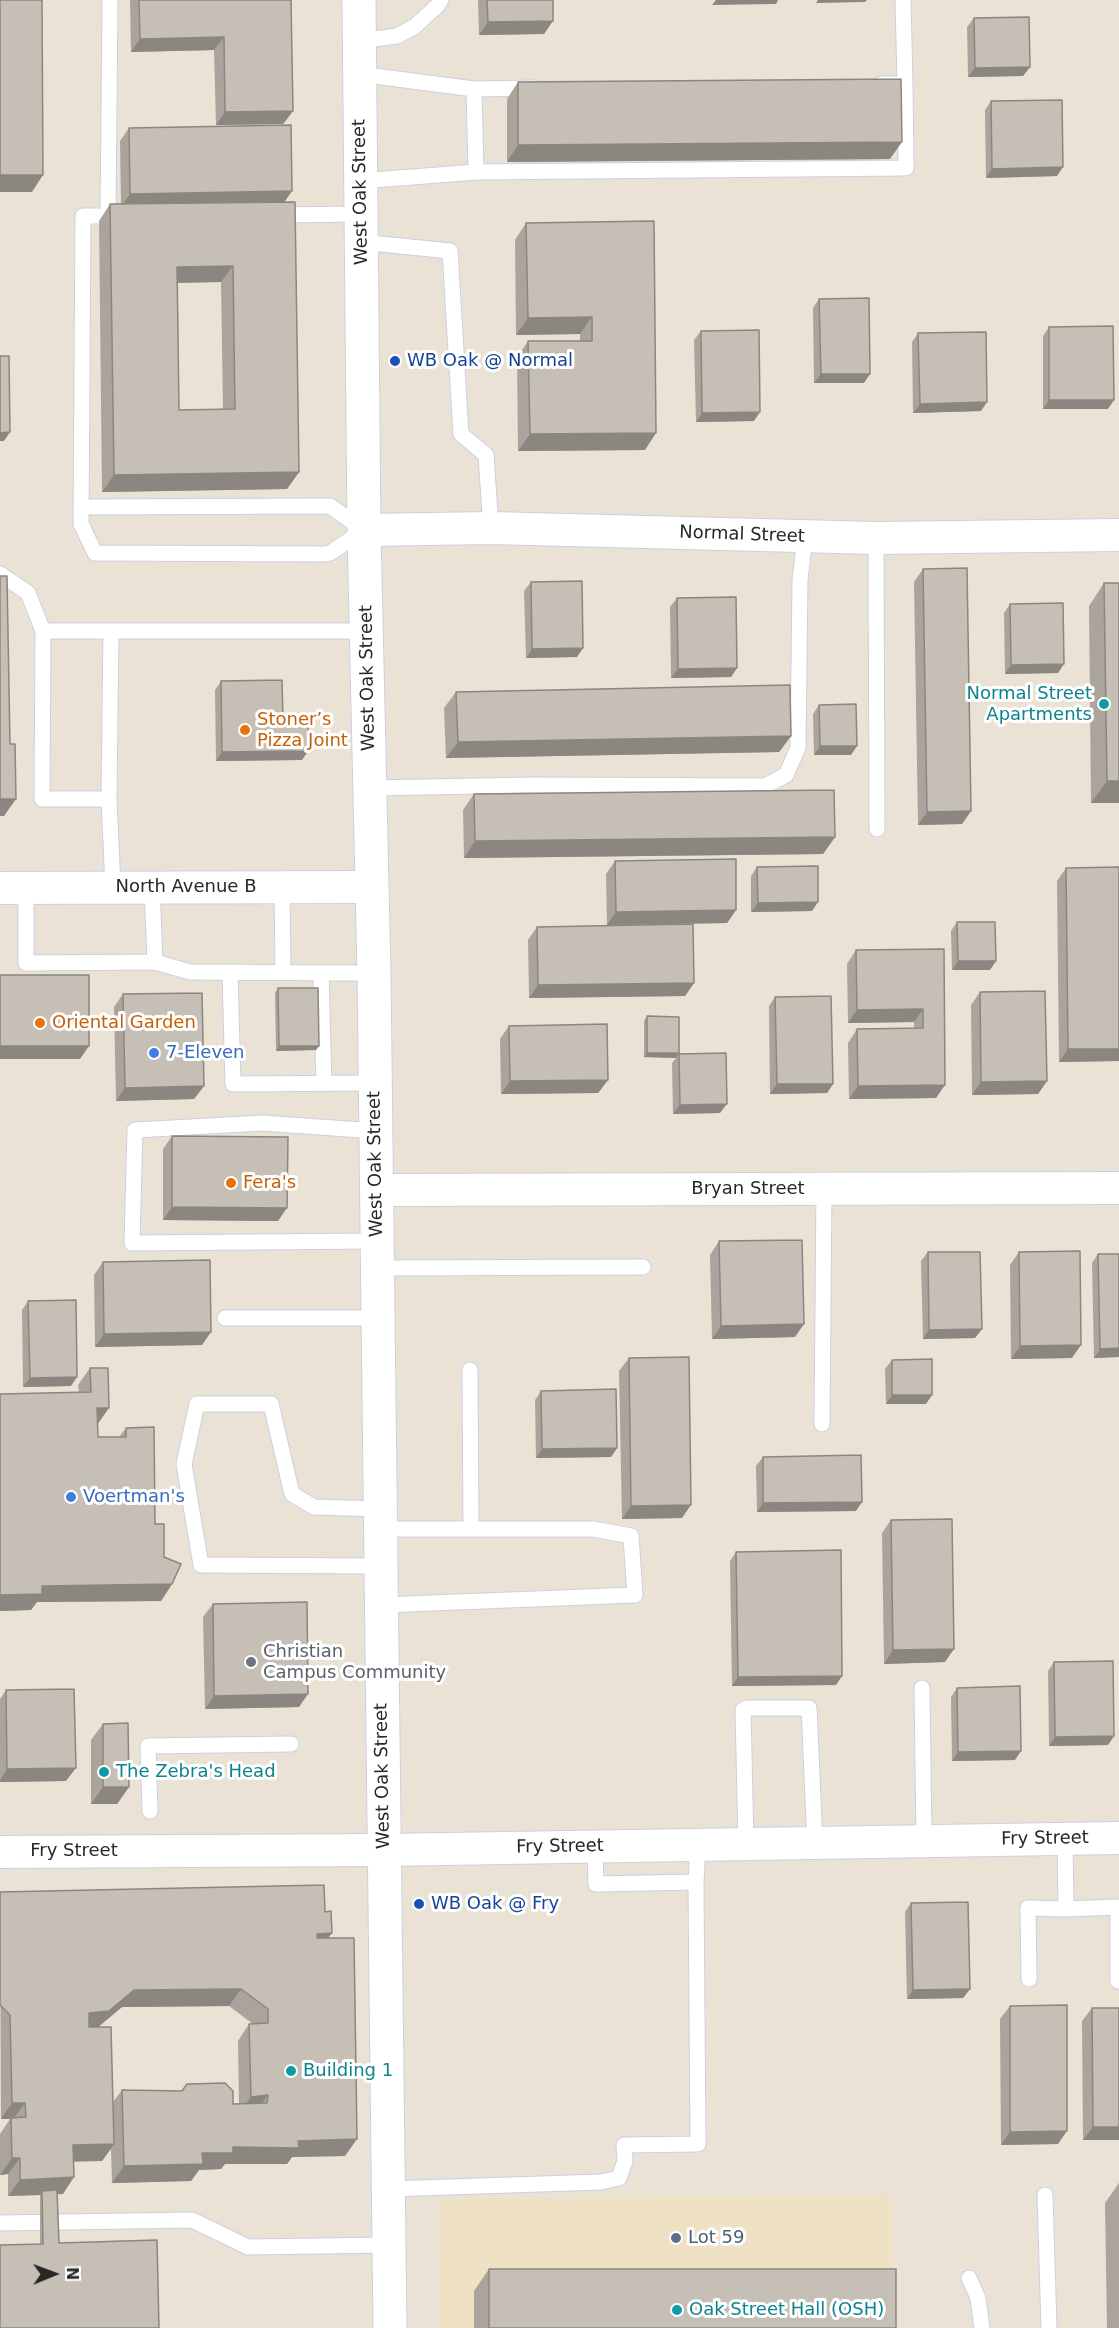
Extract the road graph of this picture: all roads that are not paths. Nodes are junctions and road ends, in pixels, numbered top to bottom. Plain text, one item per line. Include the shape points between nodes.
1 (110, 0) edge
2 (359, 0) edge
3 (441, 0) edge
4 (903, 0) edge
5 (359, 40) junction
6 (359, 74) junction
7 (869, 84) edge
8 (905, 84) junction
9 (546, 88) edge
10 (474, 89) junction
11 (476, 171) junction
12 (361, 181) junction
13 (256, 215) edge
14 (108, 216) junction
15 (143, 216) edge
16 (361, 228) junction
17 (81, 507) junction
18 (490, 528) junction
19 (364, 530) junction
20 (1119, 535) edge
21 (805, 537) junction
22 (876, 537) junction
23 (0, 574) edge
24 (44, 631) junction
25 (111, 631) junction
26 (367, 631) junction
27 (370, 788) junction
28 (110, 799) junction
29 (877, 829) dead end
30 (113, 887) junction
31 (152, 887) junction
32 (282, 887) junction
33 (372, 887) junction
34 (13, 888) edge
35 (155, 962) junction
36 (230, 972) junction
37 (283, 972) junction
38 (321, 973) junction
39 (374, 973) junction
40 (324, 1083) junction
41 (375, 1083) junction
42 (376, 1131) junction
43 (824, 1188) junction
44 (1119, 1188) edge
45 (376, 1190) junction
46 (377, 1254) junction
47 (643, 1267) dead end
48 (225, 1318) dead end
49 (378, 1318) junction
50 (470, 1370) dead end
51 (822, 1424) dead end
52 (380, 1519) junction
53 (471, 1529) junction
54 (381, 1566) junction
55 (381, 1605) junction
56 (922, 1688) dead end
57 (291, 1744) dead end
58 (150, 1811) dead end
59 (1119, 1838) edge
60 (1065, 1839) junction
61 (924, 1841) junction
62 (815, 1843) junction
63 (746, 1844) junction
64 (698, 1845) junction
65 (595, 1846) junction
66 (384, 1850) junction
67 (0, 1852) edge
68 (696, 1882) junction
69 (1066, 1909) junction
70 (1029, 1979) dead end
71 (1118, 1981) edge
72 (388, 2189) junction
73 (1045, 2195) dead end
74 (0, 2223) edge
75 (389, 2245) junction
76 (969, 2278) dead end
77 (390, 2328) edge
78 (982, 2328) edge
79 (1049, 2328) edge

1 - 14 lane
2 - 5 main road, West Oak Street
3 - 5 lane via 414,27 397,36
4 - 8 lane
5 - 6 main road, West Oak Street
6 - 10 lane
6 - 12 main road, West Oak Street
7 - 8 lane
8 - 11 lane via 906,168
9 - 10 lane
10 - 11 lane
11 - 12 lane
12 - 16 main road, West Oak Street
13 - 16 lane
14 - 15 lane
14 - 17 lane via 83,216
16 - 18 lane via 450,250 461,434 486,455
16 - 19 main road, West Oak Street
17 - 19 lane via 330,506
17 - 19 lane via 81,524 95,553 324,554
18 - 19 street, Normal Street
18 - 21 street, Normal Street
19 - 26 main road, West Oak Street
20 - 22 street, Normal Street
21 - 22 street, Normal Street
21 - 27 lane via 800,580 798,748 786,775 765,786
22 - 29 lane
23 - 24 lane via 28,593
24 - 25 lane
24 - 28 lane via 42,799
25 - 26 lane
25 - 28 lane
26 - 27 main road, West Oak Street
27 - 33 main road, West Oak Street
28 - 30 lane
30 - 31 street, North Avenue B
30 - 34 street, North Avenue B
31 - 32 street, North Avenue B
31 - 35 lane
32 - 33 street, North Avenue B
32 - 37 lane
33 - 39 main road, West Oak Street
34 - 35 lane via 26,963
35 - 36 lane via 190,972
36 - 37 lane
36 - 40 lane via 233,1084
37 - 38 lane
38 - 39 lane
38 - 40 lane
39 - 41 main road, West Oak Street
40 - 41 lane
41 - 42 main road, West Oak Street
42 - 45 main road, West Oak Street
42 - 46 lane via 262,1123 135,1130 132,1244
43 - 44 street, Bryan Street
43 - 45 street, Bryan Street
43 - 51 lane
45 - 46 main road, West Oak Street
46 - 47 lane
46 - 49 main road, West Oak Street
48 - 49 lane
49 - 52 main road, West Oak Street
50 - 53 lane
52 - 53 lane
52 - 54 main road, West Oak Street
52 - 54 lane via 314,1507 292,1494 271,1404 197,1404 184,1464 201,1565
53 - 55 lane via 593,1529 631,1536 635,1595
54 - 55 main road, West Oak Street
55 - 66 main road, West Oak Street
56 - 61 lane
57 - 58 lane via 148,1746
59 - 60 street, Fry Street
60 - 61 street, Fry Street
60 - 69 lane
61 - 62 street, Fry Street
62 - 63 street, Fry Street
62 - 63 lane via 808,1707 743,1710
63 - 64 street, Fry Street
64 - 65 street, Fry Street
64 - 68 lane
65 - 66 street, Fry Street
65 - 68 lane via 596,1884
66 - 67 street, Fry Street
66 - 72 main road, West Oak Street
68 - 72 lane via 698,2144 624,2145 625,2160 619,2178 601,2182
69 - 70 lane via 1028,1908
69 - 71 lane via 1118,1907
72 - 75 main road, West Oak Street
73 - 79 lane
74 - 75 lane via 192,2220 248,2247
75 - 77 main road, West Oak Street
76 - 78 lane via 978,2298

